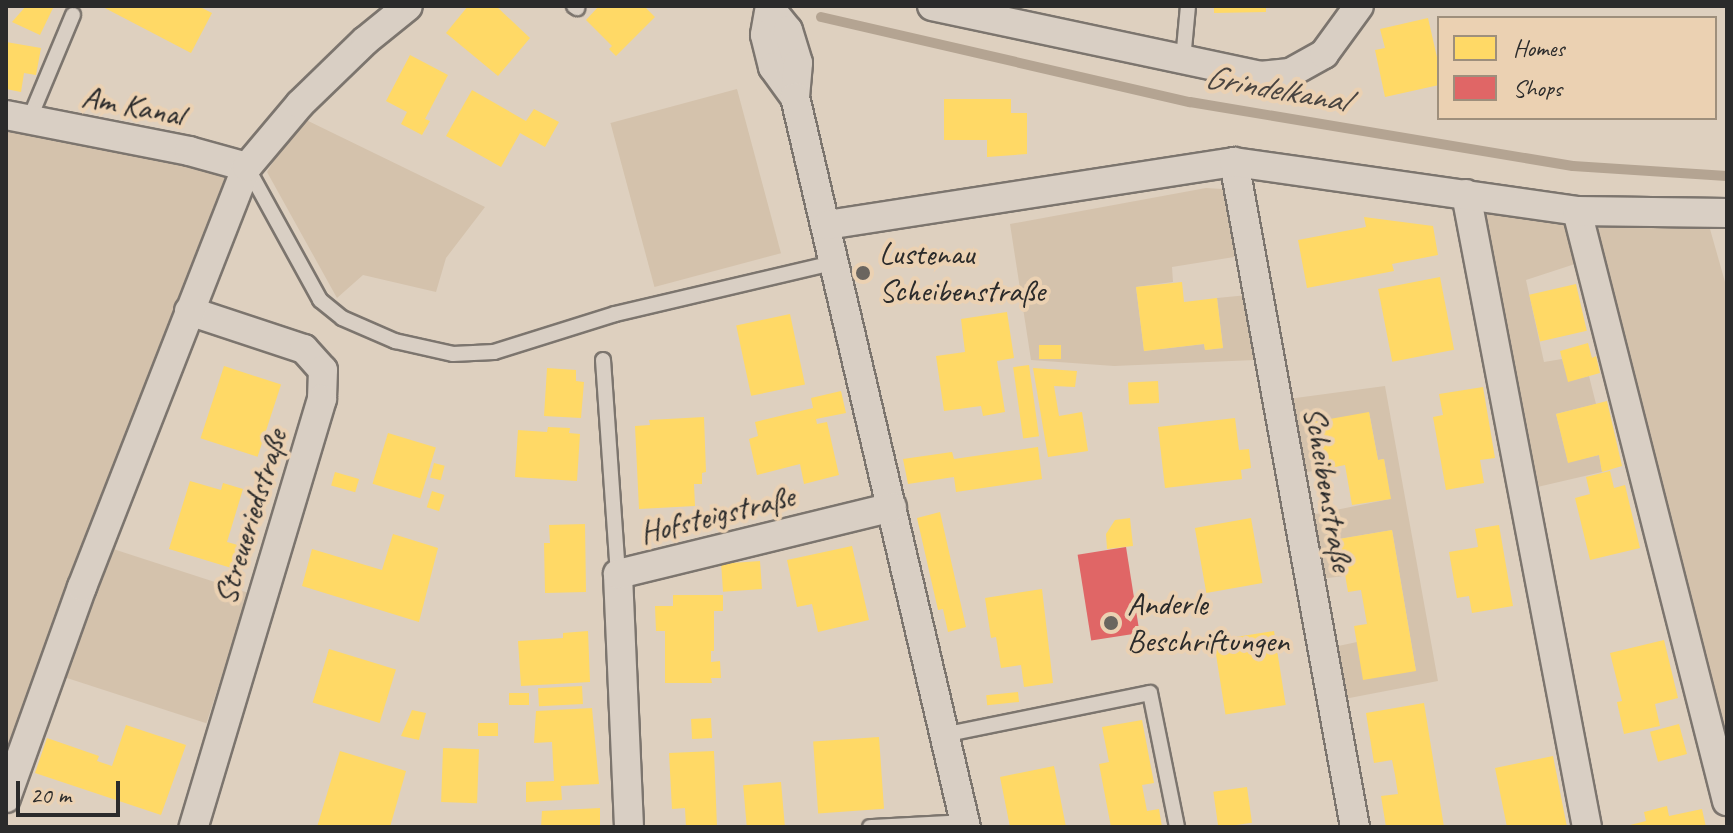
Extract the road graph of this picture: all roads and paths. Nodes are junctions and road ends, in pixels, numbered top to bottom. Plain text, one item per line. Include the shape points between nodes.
1 (932, 6) edge
2 (1188, 6) edge
3 (1359, 6) edge
4 (770, 7) edge
5 (396, 9) edge
6 (991, 12) edge
7 (73, 15) dead end
8 (1183, 60) junction
9 (18, 118) edge
10 (1234, 162) junction
11 (247, 167) junction
12 (1466, 194) junction
13 (1577, 211) junction
14 (1727, 213) edge
15 (827, 225) junction
16 (832, 263) junction
17 (189, 311) junction
18 (603, 360) dead end
19 (892, 507) junction
20 (618, 574) junction
21 (943, 735) junction
22 (6, 798) edge
23 (1727, 801) edge
24 (965, 825) edge
25 (194, 827) edge
26 (629, 827) edge
27 (870, 827) edge
28 (1177, 827) edge
29 (1355, 827) edge
30 (1587, 827) edge

1 - 6 street
2 - 8 lane
3 - 8 street via 1324,54 1290,73 1260,76
4 - 15 street via 765,35 773,67 795,97
5 - 11 street via 300,104
6 - 8 street
7 - 9 lane
9 - 11 street, Am Kanal
10 - 12 street
10 - 15 street
10 - 29 street, Scheibenstraße
11 - 16 lane via 320,300 342,318 395,341 453,354 494,352 615,314
11 - 17 street
12 - 13 street
12 - 30 street
13 - 14 street
13 - 23 street
15 - 16 street
16 - 19 street
17 - 22 street
17 - 25 street, Streueriedstraße via 304,349 323,370 322,399
18 - 20 lane
19 - 20 street, Hofsteigstraße
19 - 21 street
20 - 26 street, Hofsteigstraße
21 - 24 street
21 - 28 lane via 1150,693
24 - 27 lane

